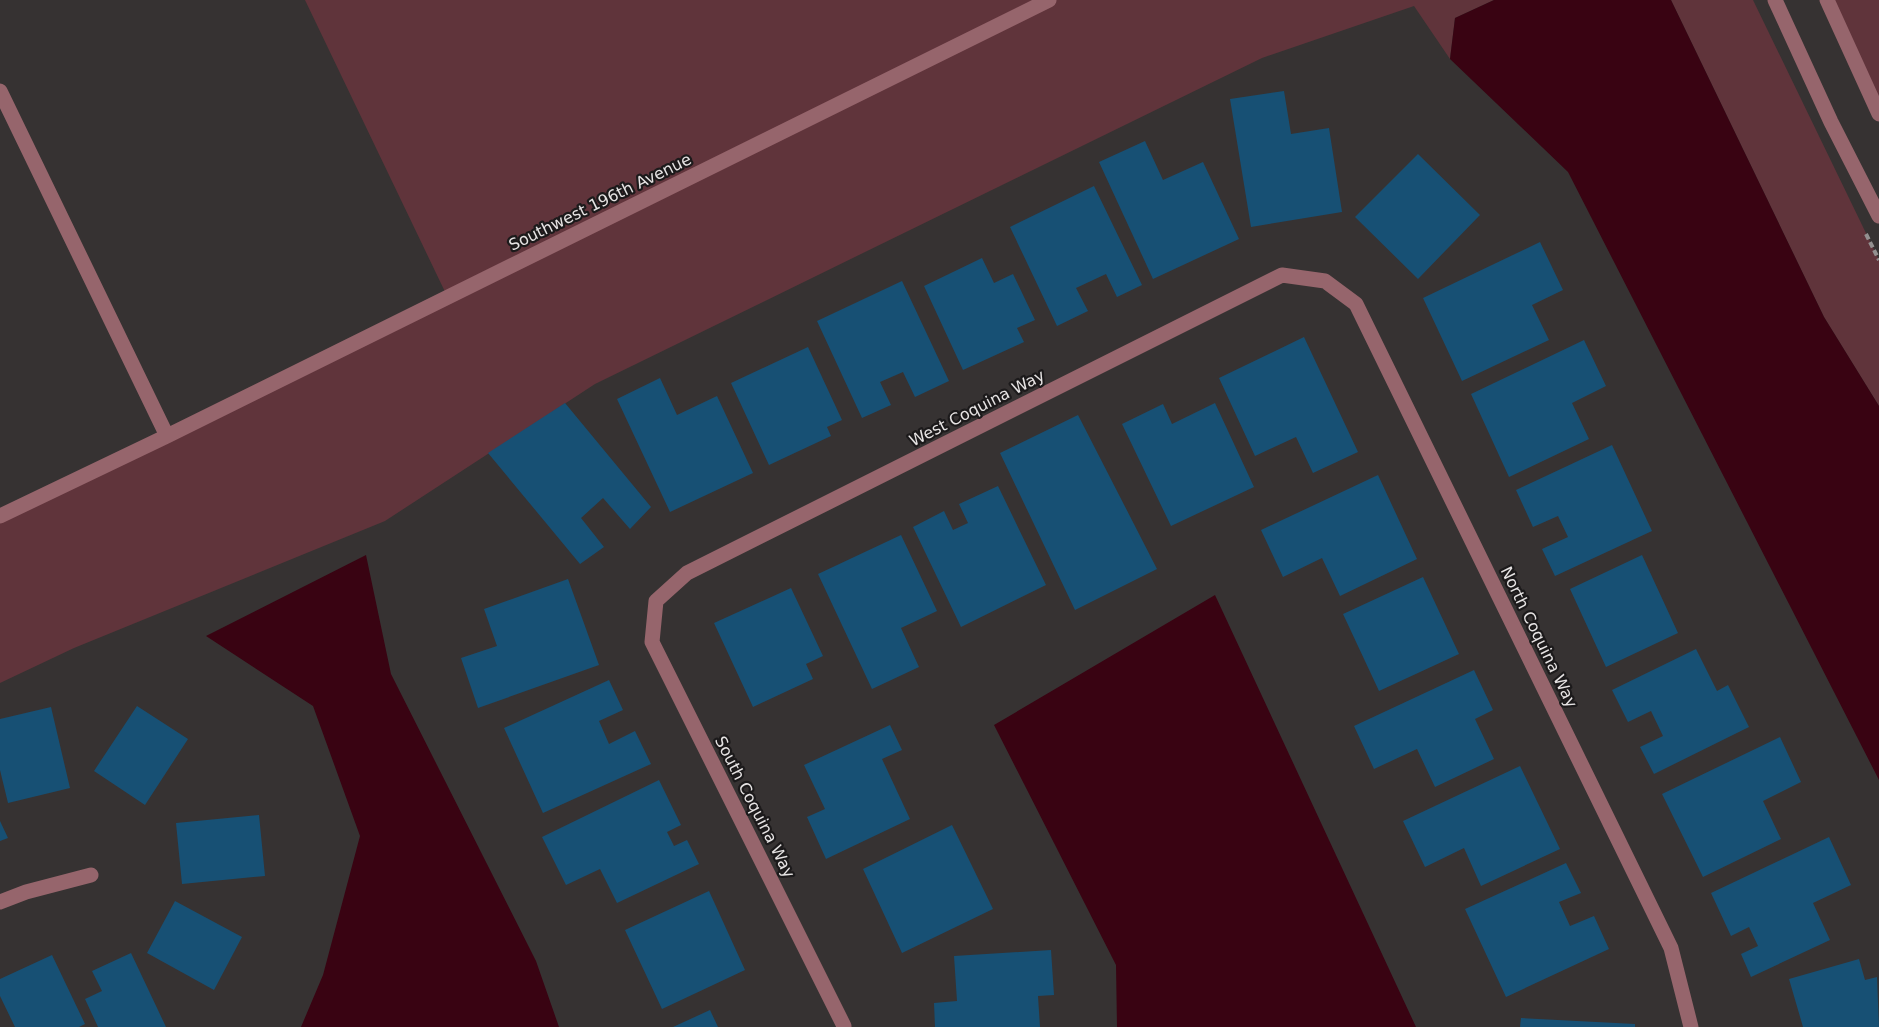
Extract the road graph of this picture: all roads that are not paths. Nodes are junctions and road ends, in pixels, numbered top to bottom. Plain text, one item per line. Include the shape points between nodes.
1 (1049, 0) edge
2 (1775, 0) edge
3 (1827, 0) edge
4 (0, 91) edge
5 (1879, 114) edge
6 (1879, 216) edge
7 (1325, 281) joint
8 (167, 436) junction
9 (0, 516) edge
10 (656, 601) joint
11 (91, 875) dead end
12 (0, 902) edge
13 (844, 1026) edge
14 (1691, 1027) edge

1 - 8 street, Southwest 196th Avenue
2 - 6 street
3 - 5 street
4 - 8 street
7 - 10 street, West Coquina Way via 1282,275 687,573
7 - 14 street, North Coquina Way via 1356,304 1362,315 1671,948
8 - 9 street, Southwest 196th Avenue
10 - 13 street, South Coquina Way via 652,642
11 - 12 street

